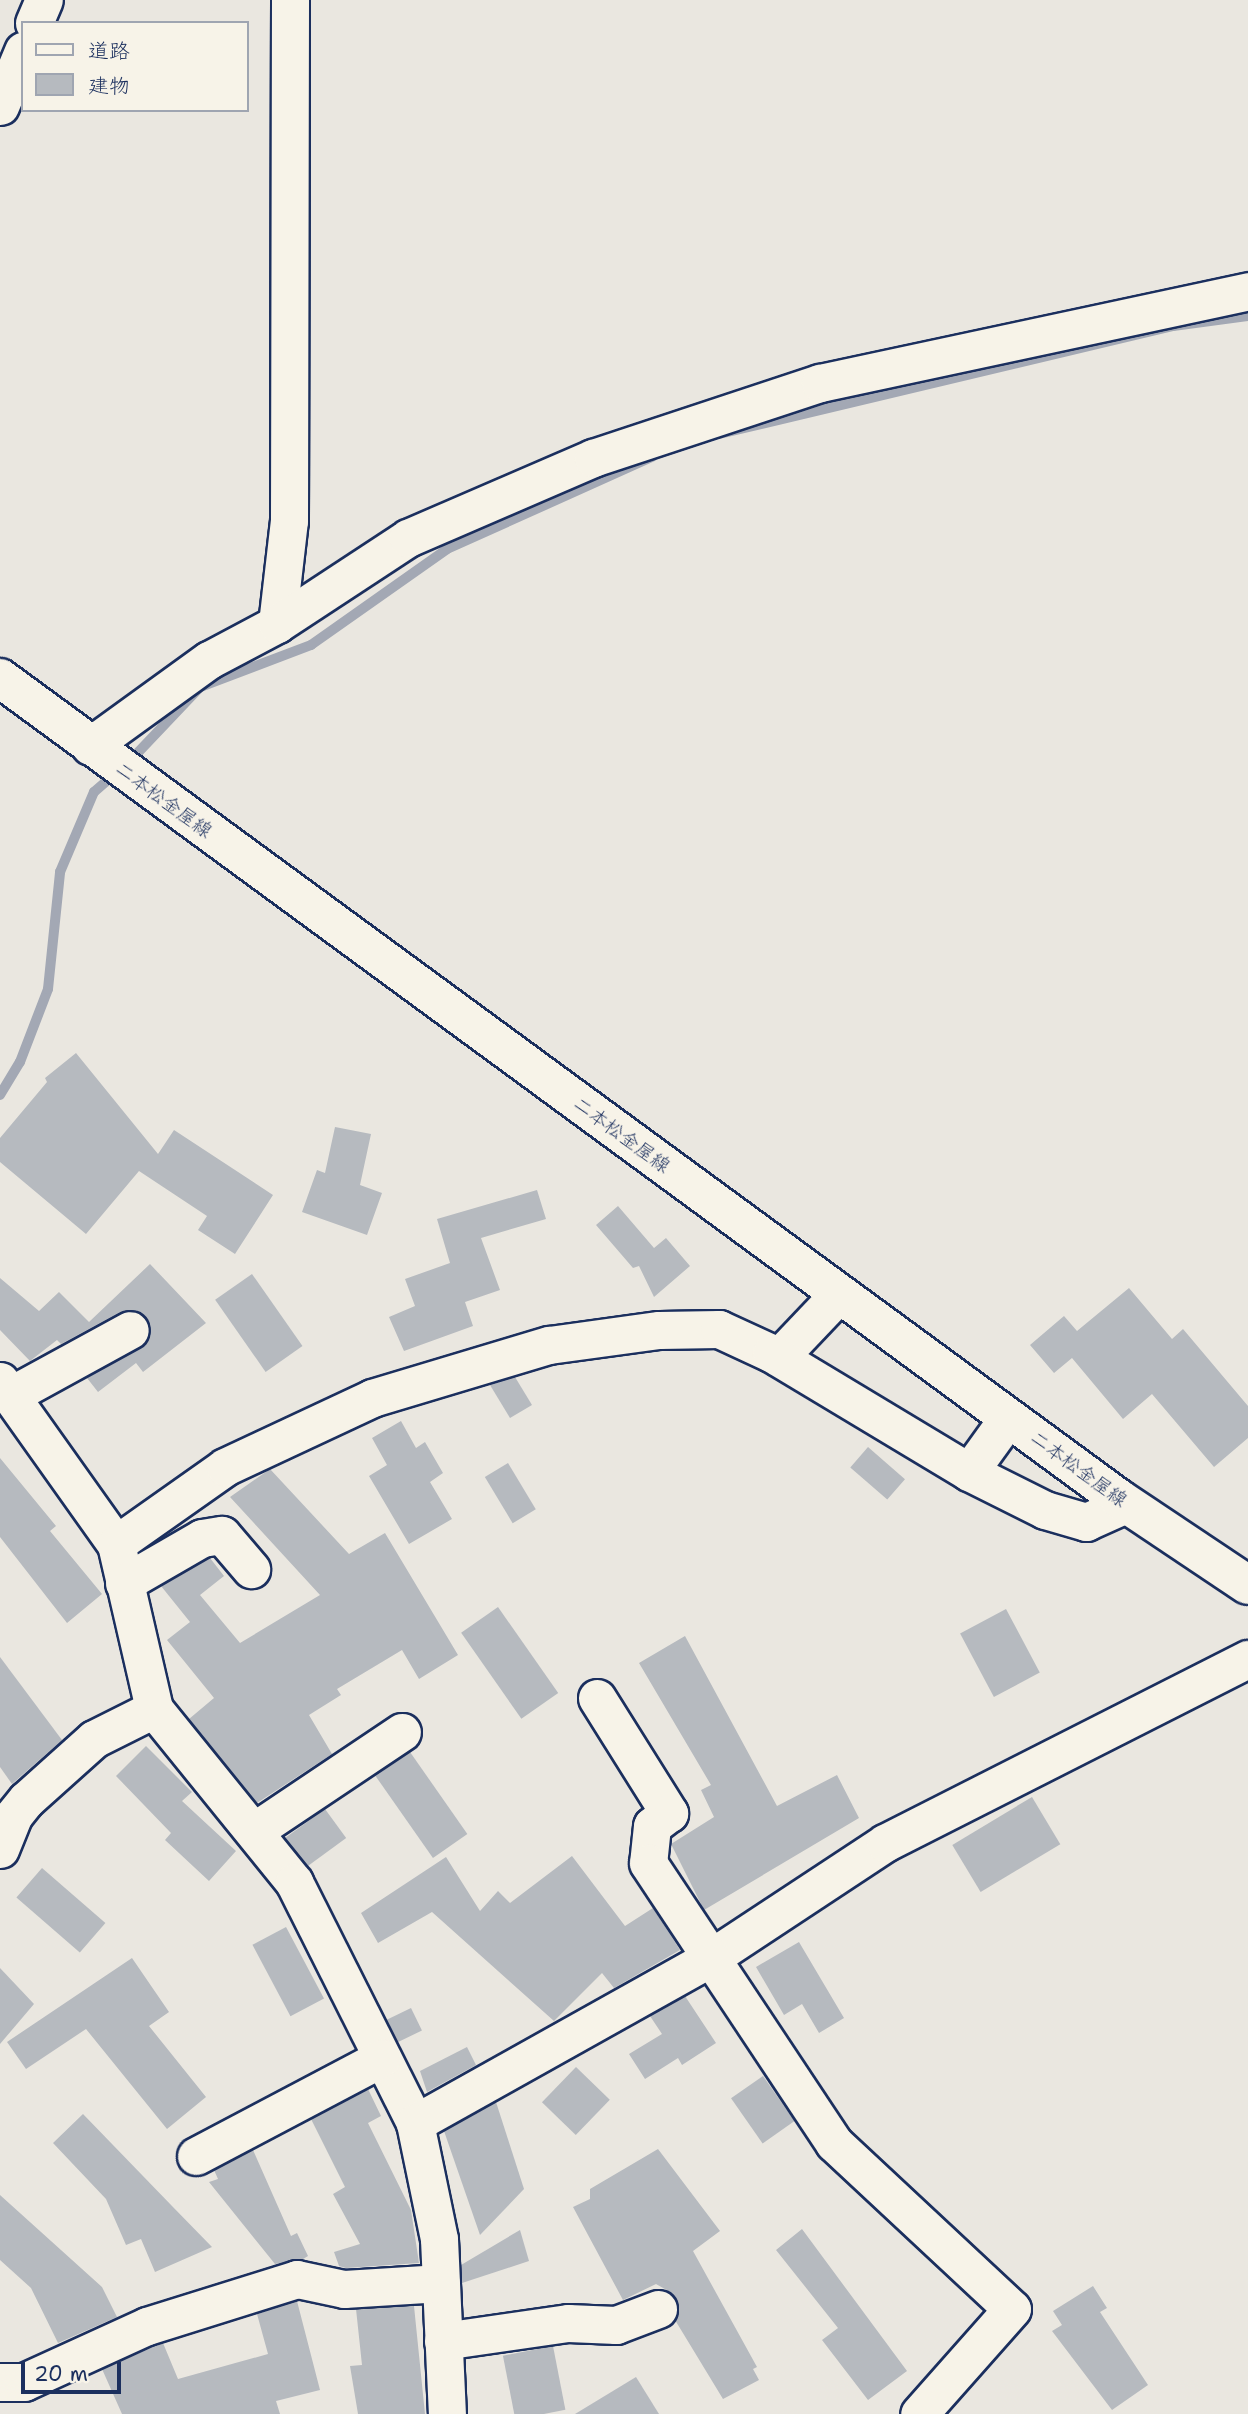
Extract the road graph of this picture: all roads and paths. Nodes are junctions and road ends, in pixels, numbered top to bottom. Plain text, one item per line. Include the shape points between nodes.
1 (44, 0) edge
2 (290, 0) edge
3 (35, 21) edge
4 (21, 56) edge
5 (0, 106) edge
6 (1248, 291) edge
7 (277, 624) junction
8 (0, 678) edge
9 (90, 746) junction
10 (839, 1294) junction
11 (131, 1330) dead end
12 (779, 1357) junction
13 (6, 1388) edge
14 (1008, 1418) junction
15 (969, 1472) junction
16 (1126, 1504) junction
17 (116, 1544) junction
18 (251, 1569) dead end
19 (124, 1583) junction
20 (1248, 1585) edge
21 (1248, 1659) edge
22 (597, 1698) dead end
23 (153, 1709) junction
24 (402, 1732) dead end
25 (254, 1831) junction
26 (0, 1849) edge
27 (712, 1957) junction
28 (382, 2058) junction
29 (415, 2123) junction
30 (197, 2156) dead end
31 (441, 2283) junction
32 (658, 2309) dead end
33 (443, 2341) junction
34 (0, 2382) edge
35 (447, 2414) edge
36 (919, 2414) edge

1 - 3 street
2 - 7 street via 289,521
4 - 5 street
6 - 7 street via 820,383 593,458 408,538
7 - 9 street via 209,660
8 - 9 main road, 二本松金屋線
9 - 10 main road, 二本松金屋線
10 - 12 street
10 - 14 main road, 二本松金屋線
11 - 13 street
12 - 15 street
12 - 17 street via 719,1329 549,1345 372,1398 292,1434 225,1468
13 - 17 street
14 - 15 street
14 - 16 main road, 二本松金屋線
15 - 16 street via 1045,1510 1086,1522
16 - 20 main road, 二本松金屋線
17 - 19 street
18 - 19 street via 222,1535 202,1538
19 - 23 street
21 - 27 street via 885,1843
22 - 27 street via 669,1813 652,1826 648,1863
23 - 25 street
23 - 26 street via 94,1740 26,1800 13,1816
24 - 25 street
25 - 28 street via 294,1882
27 - 29 street
27 - 36 street via 834,2143 1012,2309
28 - 29 street
28 - 30 street
29 - 31 street via 439,2239
31 - 33 street
31 - 34 street via 344,2289 297,2280 147,2326 24,2382
32 - 33 street via 616,2325 568,2323
33 - 35 street

